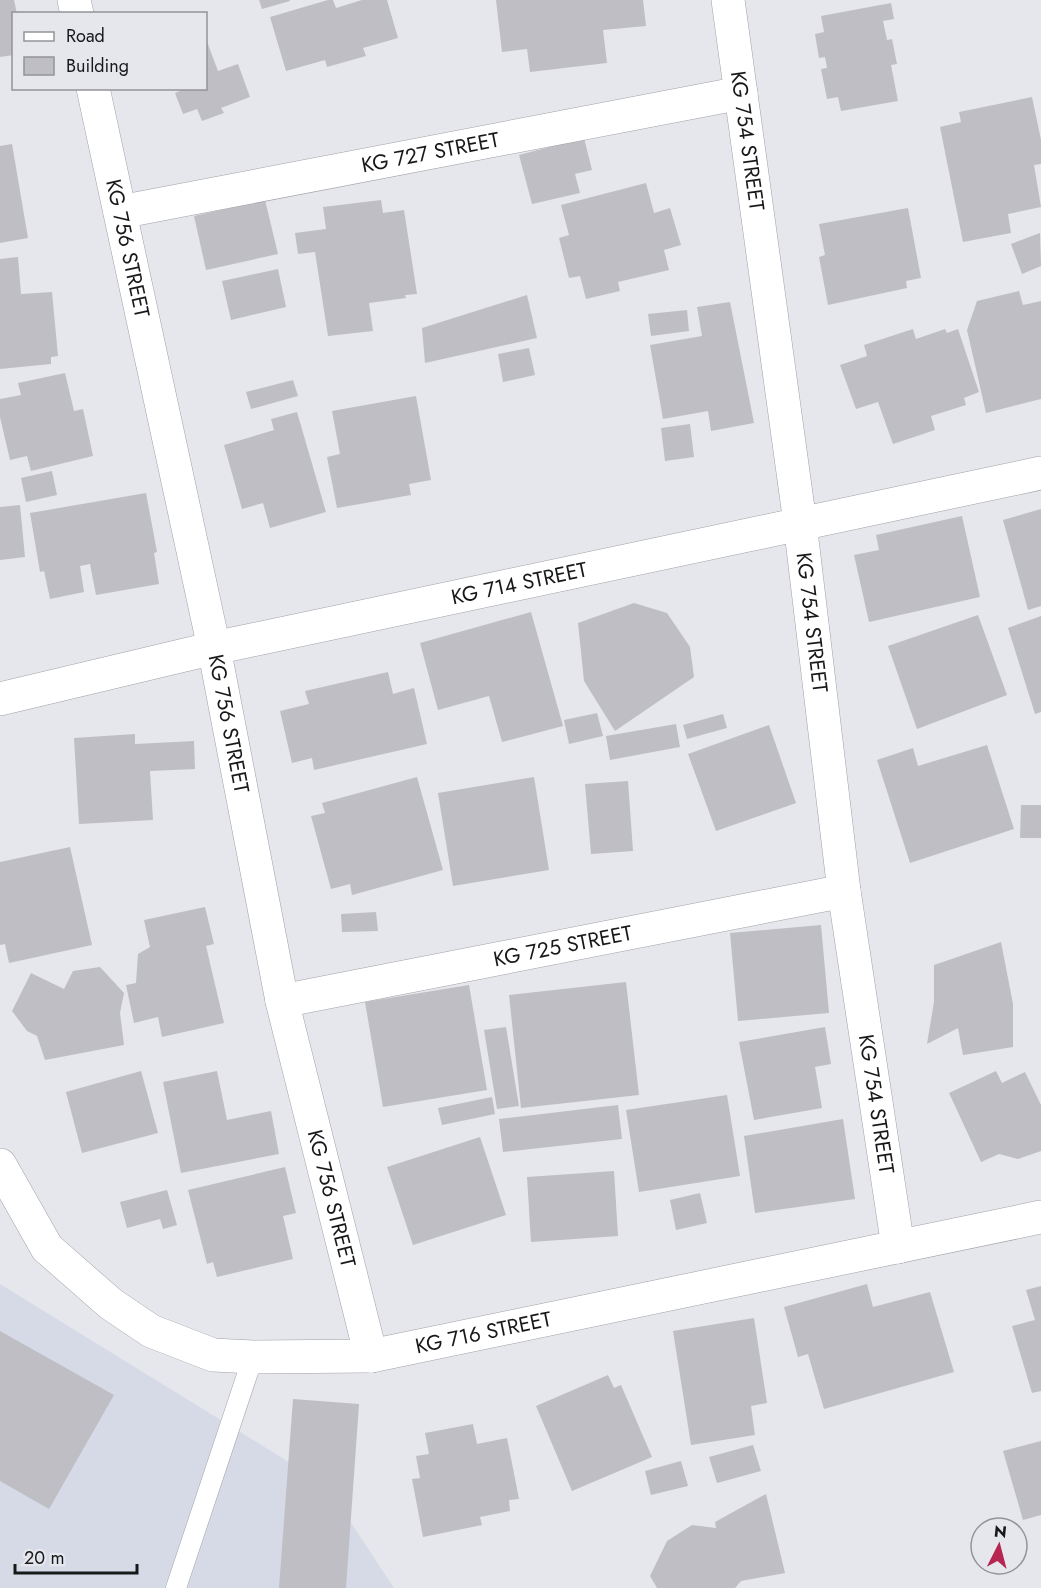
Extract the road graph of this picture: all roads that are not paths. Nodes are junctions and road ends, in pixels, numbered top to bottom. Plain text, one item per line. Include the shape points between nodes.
1 (728, 0) edge
2 (93, 90) edge
3 (741, 93) junction
4 (120, 212) junction
5 (1041, 473) edge
6 (800, 523) junction
7 (214, 648) junction
8 (0, 699) edge
9 (843, 891) junction
10 (282, 1001) junction
11 (0, 1165) edge
12 (1041, 1217) edge
13 (898, 1247) junction
14 (370, 1356) junction
15 (253, 1357) junction
16 (176, 1588) edge

1 - 3 street, KG 754 STREET
2 - 4 street, KG 756 STREET
3 - 4 street, KG 727 STREET
3 - 6 street, KG 754 STREET
4 - 7 street, KG 756 STREET
5 - 6 street, KG 714 STREET
6 - 7 street, KG 714 STREET
6 - 9 street, KG 754 STREET
7 - 8 street, KG 714 STREET
7 - 10 street, KG 756 STREET
9 - 10 street, KG 725 STREET
9 - 13 street, KG 754 STREET
10 - 14 street, KG 756 STREET
11 - 15 street, KG 716 STREET via 47,1248 111,1304 151,1330 213,1355
12 - 13 street, KG 716 STREET
13 - 14 street, KG 716 STREET
14 - 15 street, KG 716 STREET
15 - 16 lane

